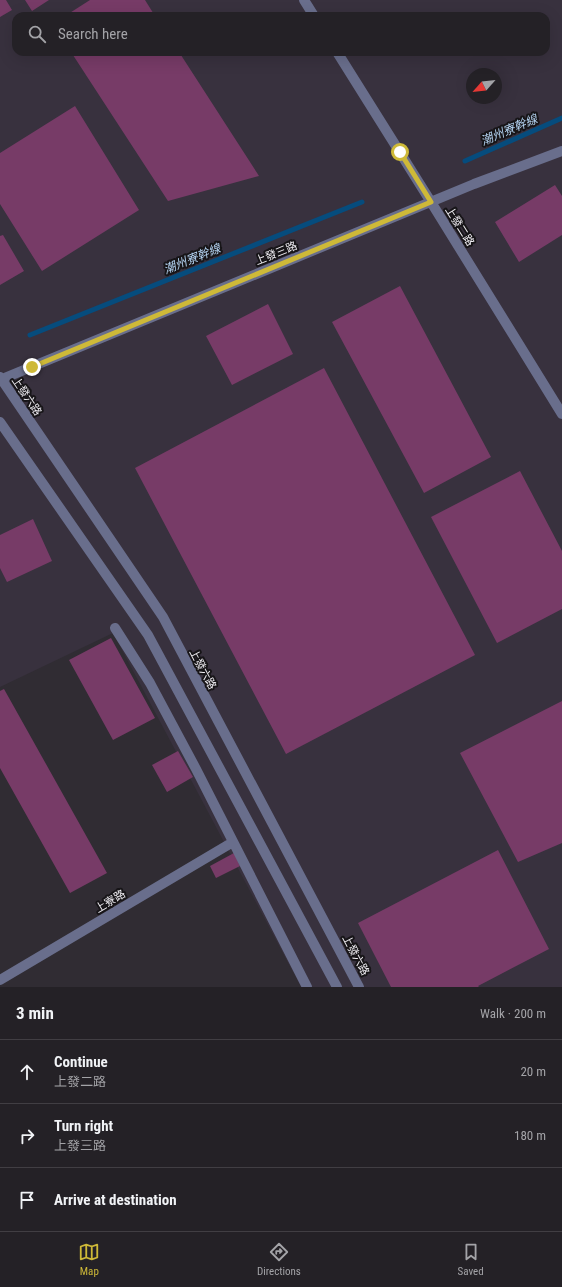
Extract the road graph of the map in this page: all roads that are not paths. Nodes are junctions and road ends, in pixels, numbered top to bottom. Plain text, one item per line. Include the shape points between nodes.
1 (304, 0) edge
2 (312, 12) edge
3 (340, 56) edge
4 (562, 151) edge
5 (431, 202) junction
6 (0, 379) edge
7 (562, 414) edge
8 (0, 422) edge
9 (115, 628) dead end
10 (233, 842) junction
11 (0, 980) edge
12 (307, 987) edge
13 (337, 987) edge
14 (359, 987) edge

1 - 2 street
3 - 5 street, 上發二路
4 - 5 street, 上發三路
5 - 6 street, 上發三路
5 - 7 street, 上發二路
6 - 14 street, 上發六路 via 163,617
8 - 13 street via 148,635
9 - 10 street via 150,683
10 - 11 street, 上寮路
10 - 12 street

